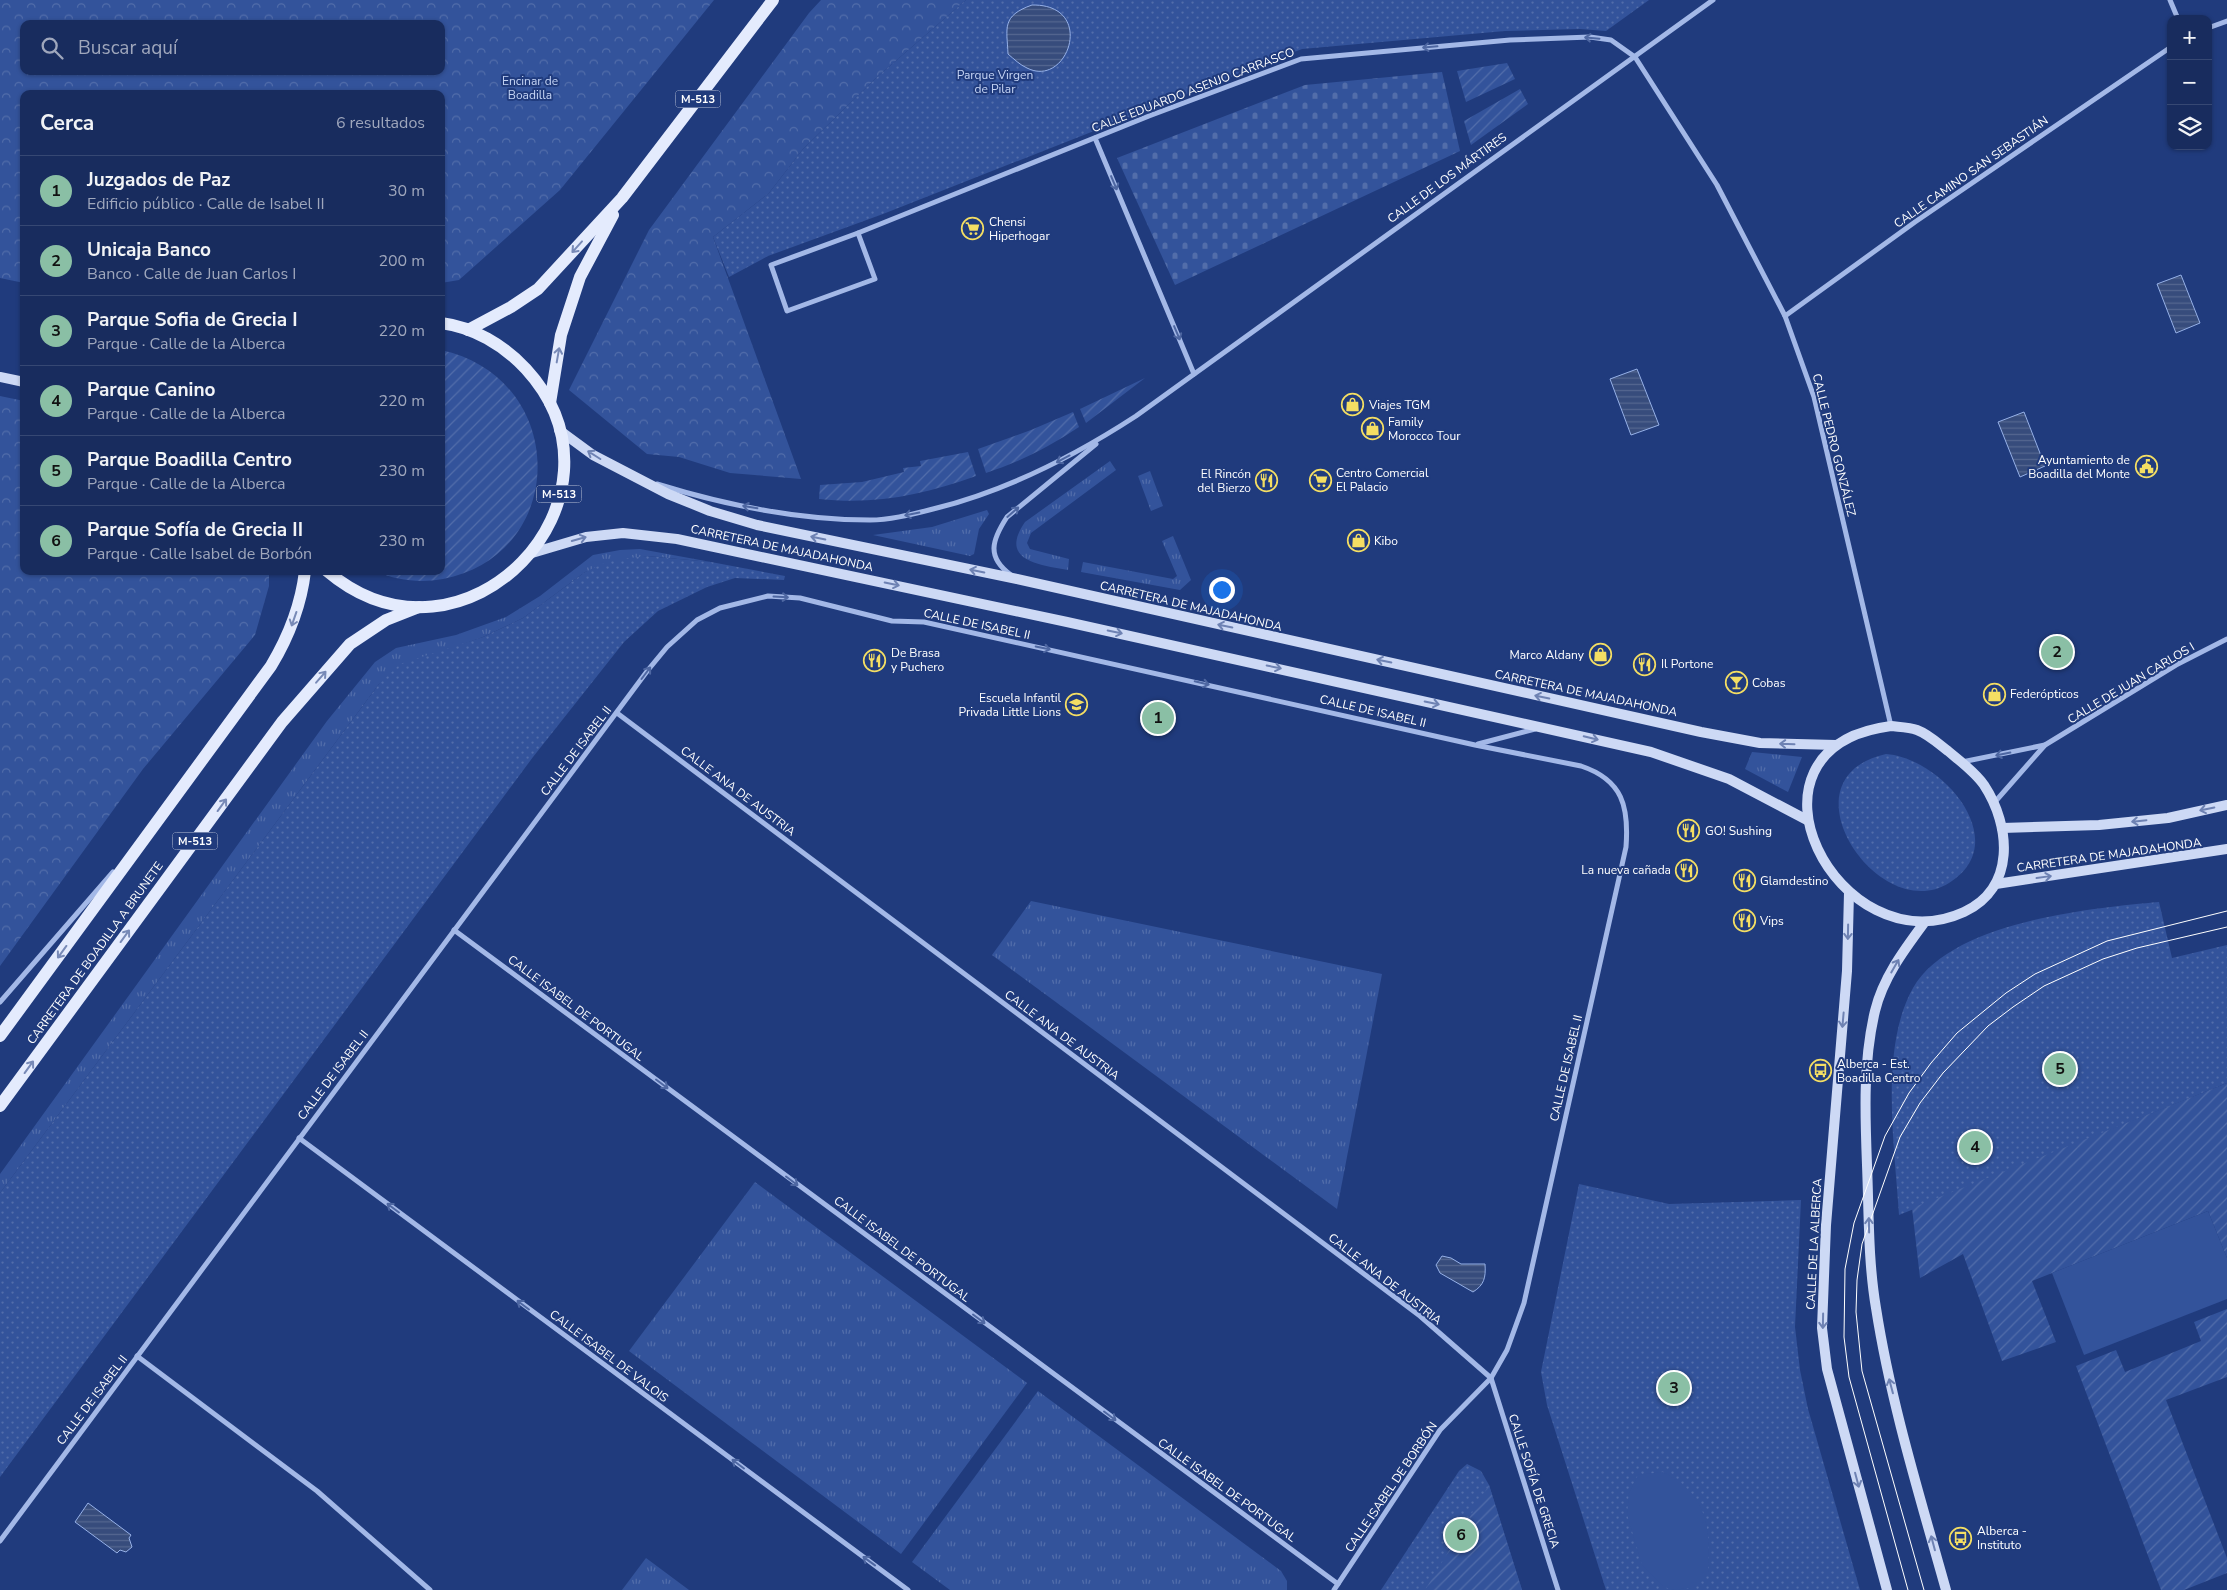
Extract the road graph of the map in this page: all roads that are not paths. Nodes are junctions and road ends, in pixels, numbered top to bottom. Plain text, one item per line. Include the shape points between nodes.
1 (773, 0) edge
2 (1713, 0) edge
3 (2170, 0) edge
4 (2176, 15) edge
5 (2227, 21) edge
6 (2212, 27) edge
7 (2167, 50) edge
8 (1635, 57) junction
9 (1095, 138) junction
10 (622, 198) junction
11 (858, 233) junction
12 (1785, 316) junction
13 (445, 324) edge
14 (468, 330) junction
15 (1194, 374) junction
16 (0, 377) edge
17 (20, 381) edge
18 (550, 403) junction
19 (559, 430) junction
20 (1106, 436) junction
21 (632, 476) junction
22 (532, 553) junction
23 (304, 575) edge
24 (333, 575) edge
25 (1017, 579) junction
26 (419, 607) junction
27 (2227, 639) edge
28 (618, 713) junction
29 (1891, 726) junction
30 (1543, 727) junction
31 (1475, 745) junction
32 (1836, 745) junction
33 (2045, 745) junction
34 (1961, 762) junction
35 (1994, 803) junction
36 (2227, 805) edge
37 (168, 809) junction
38 (1807, 820) junction
39 (2002, 828) junction
40 (2227, 850) edge
41 (1996, 884) junction
42 (1849, 892) junction
43 (1924, 922) junction
44 (454, 930) junction
45 (0, 1002) edge
46 (0, 1036) edge
47 (0, 1106) edge
48 (299, 1138) junction
49 (137, 1356) junction
50 (1490, 1378) junction
51 (0, 1540) edge
52 (1338, 1584) junction
53 (430, 1590) edge
54 (908, 1590) edge
55 (1334, 1590) edge
56 (1558, 1590) edge
57 (1886, 1590) edge
58 (1946, 1590) edge

1 - 10 main road, M-513
2 - 8 street, CALLE DE LOS MÁRTIRES
3 - 4 street
5 - 6 street
7 - 12 street, CALLE CAMINO SAN SEBASTIÁN
8 -> 9 street, CALLE EDUARDO ASENJO CARRASCO via 1611,40 1590,37 1510,40 1301,59
8 - 12 street, CALLE PEDRO GONZÁLEZ via 1717,185
8 - 15 street, CALLE DE LOS MÁRTIRES
9 - 11 street, CALLE EDUARDO ASENJO CARRASCO
9 -> 15 street
10 -> 14 main road, M-513 via 538,290
18 -> 10 main road, M-513 via 561,335 580,276
11 - 11 street, CALLE EDUARDO ASENJO CARRASCO via 771,265 787,311 875,279
12 - 29 street, CALLE PEDRO GONZÁLEZ via 1814,397
13 - 14 main road, M-513
14 - 18 main road, M-513 via 494,342 516,358
15 - 20 street, CALLE DE LOS MÁRTIRES
16 - 17 street
18 - 19 main road, M-513
21 -> 19 street, CARRETERA DE MAJADAHONDA via 593,455
19 - 22 main road, M-513 via 562,482 546,531
20 -> 21 street, CALLE DE LOS MÁRTIRES via 1029,477 988,493 910,515 871,520 823,518 701,498
25 -> 20 street, CALLE DE LOS MÁRTIRES via 1001,568 995,558 993,547 1000,528 1007,517
25 -> 21 street, CARRETERA DE MAJADAHONDA via 757,525 710,511
22 - 26 main road, M-513 via 506,578 482,593 462,601
22 -> 30 street, CARRETERA DE MAJADAHONDA via 586,537 622,533 677,539
23 -> 37 main road, M-513 via 296,614 283,646
24 - 26 main road, M-513 via 356,592 376,600
32 -> 25 street, CARRETERA DE MAJADAHONDA via 1760,743 1701,732
47 -> 26 main road, CARRETERA DE BOADILLA A BRUNETE / M-513 via 282,722 350,644 386,620
27 - 33 street, CALLE DE JUAN CARLOS I via 2176,665
28 -> 31 street, CALLE DE ISABEL II via 667,648 697,620 720,608 768,596 800,598 892,621 933,624
28 - 44 street, CALLE DE ISABEL II
28 - 50 street, CALLE ANA DE AUSTRIA via 1420,1316
29 - 32 street via 1867,729
29 - 34 street via 1917,730
30 - 31 street, CALLE DE ISABEL II
30 -> 38 street, CARRETERA DE MAJADAHONDA via 1650,752 1729,779
31 - 50 street, CALLE DE ISABEL II via 1595,770 1623,798 1628,820 1626,847 1524,1303 1506,1350
32 - 38 street via 1816,767 1807,789
33 -> 34 street, CALLE DE JUAN CARLOS I
33 - 35 street, CALLE DE JUAN CARLOS I
34 - 35 street via 1983,783
35 - 39 street
36 -> 39 street via 2168,818
37 - 45 street
37 -> 46 main road, M-513
38 - 42 street via 1829,870
39 - 41 street via 2004,865
41 -> 40 street, CARRETERA DE MAJADAHONDA
41 - 43 street via 1974,907 1950,918
42 - 43 street via 1870,906
42 -> 57 street, CALLE DE LA ALBERCA via 1847,971 1826,1225 1822,1328 1830,1378
58 -> 43 street via 1888,1376 1875,1307 1869,1235 1865,1103 1875,1011 1886,981
44 - 48 street, CALLE DE ISABEL II
44 -> 52 street, CALLE ISABEL DE PORTUGAL
48 - 49 street, CALLE DE ISABEL II
54 -> 48 street, CALLE ISABEL DE VALOIS
49 - 51 street, CALLE DE ISABEL II
49 - 53 street via 317,1491
50 - 52 street, CALLE ISABEL DE BORBÓN via 1440,1430
50 - 56 street, CALLE SOFÍA DE GRECIA
52 - 55 street, CALLE ISABEL DE BORBÓN

